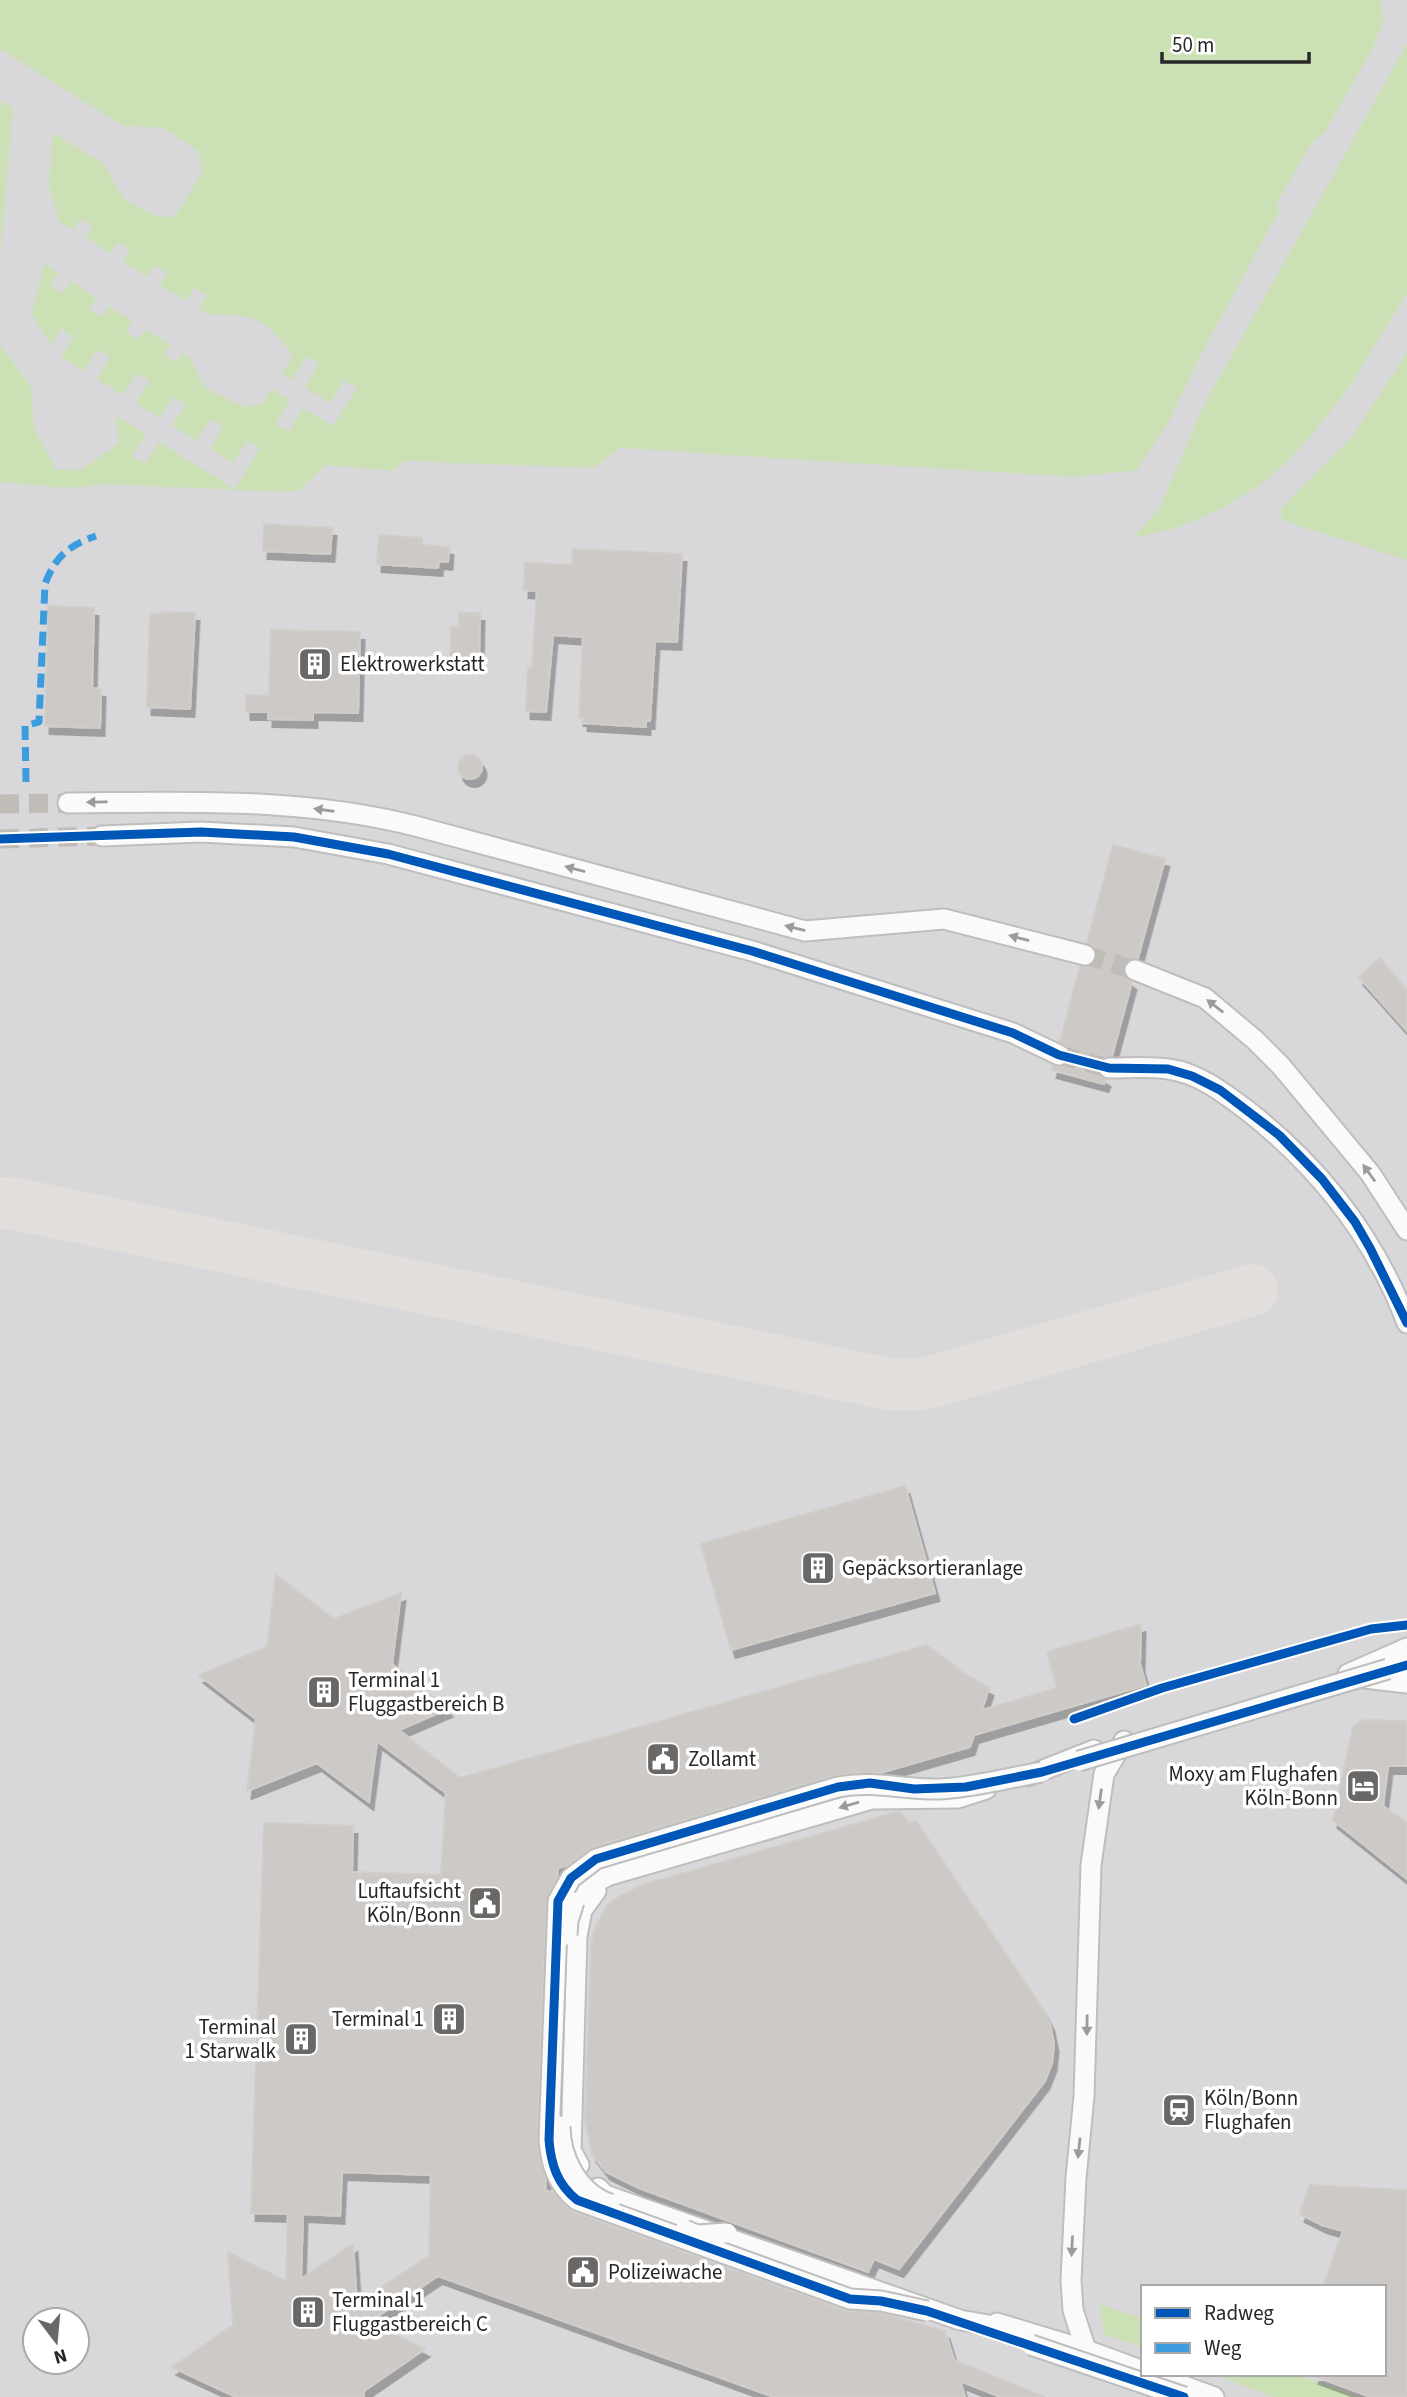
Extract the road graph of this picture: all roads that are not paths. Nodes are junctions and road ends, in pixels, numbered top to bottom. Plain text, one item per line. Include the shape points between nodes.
1 (68, 803) tunnel mouth
2 (102, 836) tunnel mouth
3 (1085, 956) tunnel mouth
4 (1135, 970) tunnel mouth
5 (1059, 1055) tunnel mouth
6 (1109, 1068) tunnel mouth
7 (1407, 1230) edge
8 (1407, 1323) edge
9 (1407, 1648) edge
10 (1407, 1665) edge
11 (1345, 1675) junction
12 (1407, 1683) edge
13 (1127, 1737) junction
14 (607, 1876) junction
15 (1007, 2326) junction
16 (1086, 2350) junction
17 (1141, 2370) edge
18 (1157, 2376) edge
19 (1184, 2397) edge
20 (1214, 2397) edge

3 -> 1 street via 944,919 805,931 368,816 200,801
2 - 5 street via 201,832 294,837 388,854 765,955 1001,1029
7 -> 4 street via 1370,1173 1255,1040 1205,998
6 - 8 street via 1168,1069 1192,1076 1220,1090 1279,1135 1355,1222
9 - 11 street
10 - 19 street, bridge via 1042,1772 966,1787 914,1789 870,1783 838,1787 596,1859 571,1878 558,1901 549,2140 553,2168 577,2200 850,2299 927,2311
11 - 12 street
11 - 13 street
13 -> 14 street via 958,1798 872,1799
13 -> 16 street via 1104,1774 1091,1865 1085,2083 1071,2280 1073,2310
14 - 15 street via 582,1910 577,1936 571,2150 583,2174 605,2195 618,2200 960,2320
14 - 15 street, bridge via 574,1902 568,1921 560,2137 574,2176 601,2201 697,2235 727,2233
15 - 16 street
16 - 17 street
18 - 20 street

